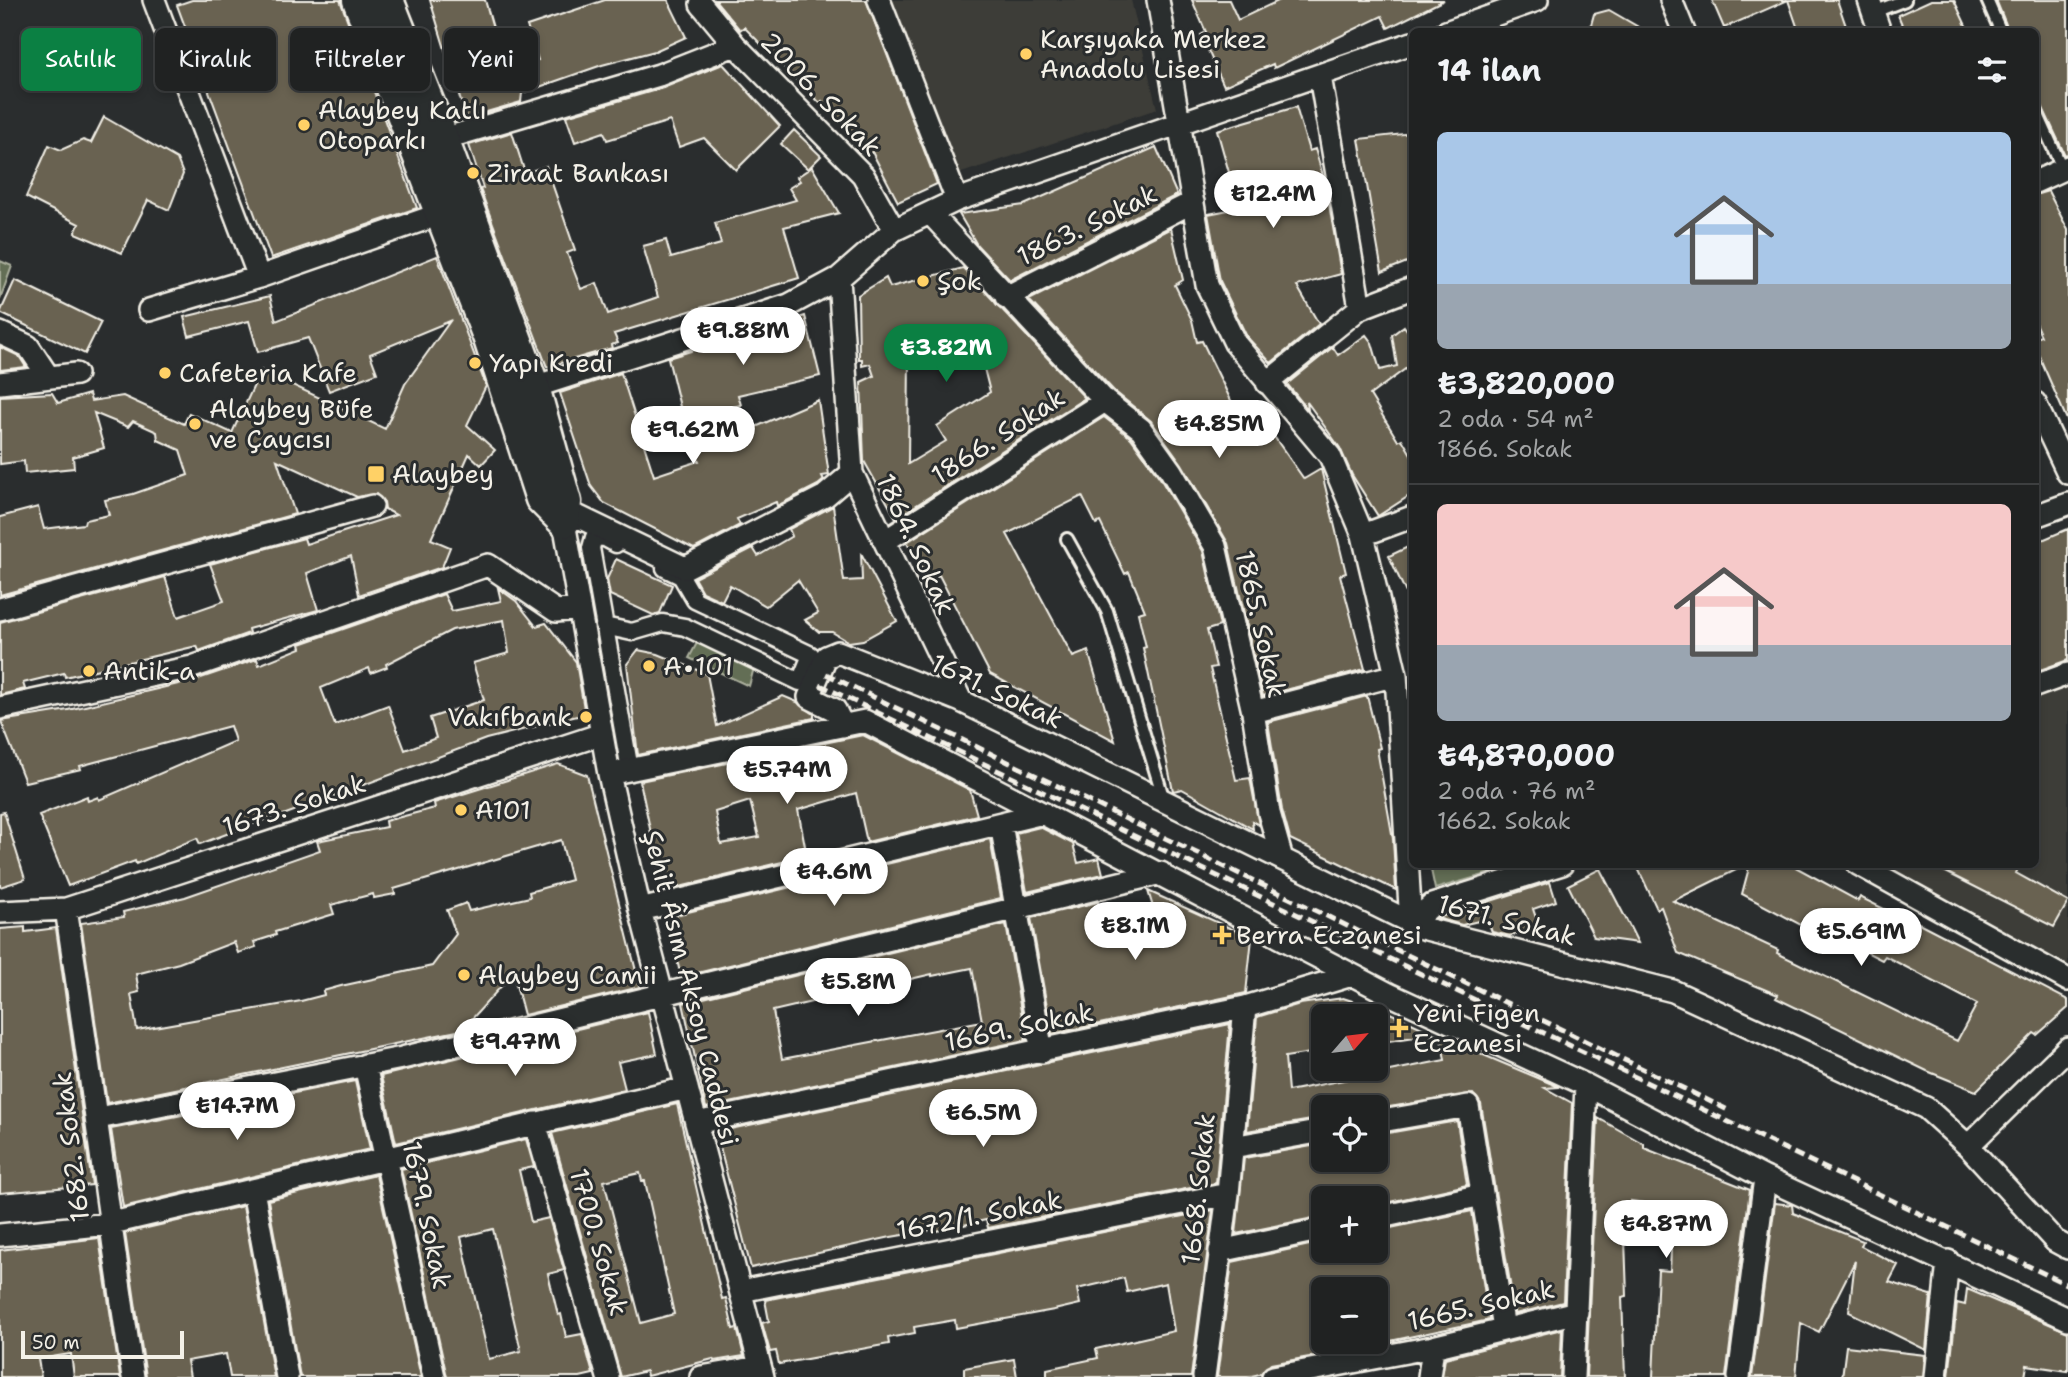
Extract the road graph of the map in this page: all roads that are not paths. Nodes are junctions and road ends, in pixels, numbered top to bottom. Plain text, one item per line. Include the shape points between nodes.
1 (358, 0) edge
2 (388, 0) edge
3 (879, 0) edge
4 (1158, 0) edge
5 (1537, 0) edge
6 (1671, 0) edge
7 (1905, 0) edge
8 (1987, 0) edge
9 (157, 1) edge
10 (704, 1) edge
11 (1874, 15) edge
12 (1457, 28) edge
13 (1682, 28) edge
14 (1999, 28) edge
15 (1409, 44) edge
16 (735, 45) junction
17 (1320, 75) junction
18 (2039, 116) edge
19 (1180, 121) junction
20 (443, 139) junction
21 (2065, 168) edge
22 (2039, 180) edge
23 (957, 201) junction
24 (1193, 202) junction
25 (930, 213) junction
26 (440, 214) junction
27 (894, 230) junction
28 (259, 277) junction
29 (839, 278) junction
30 (1409, 289) edge
31 (1006, 297) junction
32 (1360, 308) junction
33 (149, 310) dead end
34 (0, 333) edge
35 (76, 374) dead end
36 (48, 376) junction
37 (0, 383) edge
38 (1267, 383) junction
39 (534, 387) junction
40 (1105, 401) junction
41 (2039, 411) edge
42 (852, 472) junction
43 (2068, 473) edge
44 (2068, 504) edge
45 (372, 506) dead end
46 (2039, 515) edge
47 (1409, 518) edge
48 (564, 522) junction
49 (1363, 536) junction
50 (1067, 539) dead end
51 (885, 541) junction
52 (0, 609) edge
53 (579, 609) junction
54 (604, 626) junction
55 (2068, 674) edge
56 (1396, 675) junction
57 (2039, 685) edge
58 (961, 701) junction
59 (0, 708) edge
60 (1253, 712) junction
61 (843, 726) junction
62 (602, 734) junction
63 (1406, 749) edge
64 (620, 772) junction
65 (1164, 800) junction
66 (1043, 813) junction
67 (1001, 824) junction
68 (1409, 854) edge
69 (1282, 859) junction
70 (1409, 868) edge
71 (1549, 868) edge
72 (1865, 868) edge
73 (1161, 873) junction
74 (66, 909) junction
75 (1017, 909) junction
76 (640, 910) junction
77 (0, 912) edge
78 (1411, 924) junction
79 (1352, 975) junction
80 (2068, 980) edge
81 (663, 996) junction
82 (1245, 1007) junction
83 (2068, 1048) edge
84 (1042, 1052) junction
85 (365, 1065) junction
86 (1586, 1085) junction
87 (687, 1088) junction
88 (98, 1118) junction
89 (1388, 1120) edge
90 (535, 1123) junction
91 (696, 1124) junction
92 (1311, 1133) edge
93 (1968, 1146) junction
94 (1232, 1147) junction
95 (387, 1159) junction
96 (1765, 1178) junction
97 (253, 1190) junction
98 (1228, 1194) junction
99 (1482, 1195) junction
100 (1388, 1215) edge
101 (108, 1224) junction
102 (1311, 1232) edge
103 (0, 1235) edge
104 (2068, 1248) edge
105 (1220, 1251) junction
106 (1948, 1261) junction
107 (741, 1291) junction
108 (1577, 1312) junction
109 (2068, 1319) edge
110 (1504, 1329) junction
111 (1433, 1347) junction
112 (762, 1372) edge
113 (133, 1377) edge
114 (287, 1377) edge
115 (434, 1377) edge
116 (608, 1377) edge
117 (701, 1377) edge
118 (1203, 1377) edge
119 (1273, 1377) edge
120 (1429, 1377) edge
121 (1573, 1377) edge
122 (1739, 1377) edge
123 (1936, 1377) edge

1 - 26 main road
2 - 20 main road
3 - 23 street
4 - 19 street
5 - 12 street
6 - 13 street
7 - 11 lane
8 - 14 lane
9 - 28 street
10 - 16 street
15 - 17 street
16 - 20 street, 2006. Sokak via 659,75
16 - 27 street, 2006. Sokak via 863,175
17 - 19 street
17 - 32 street
18 - 21 lane
19 - 23 street
19 - 24 street
20 - 39 main road
21 - 22 street
23 - 25 street
24 - 31 street, 1863. Sokak
24 - 38 street via 1207,285 1236,343
25 - 27 street
25 - 31 street, 1865. Sokak
26 - 28 street
26 - 48 main road via 489,339 541,499
27 - 29 street
28 - 33 street
29 - 39 street via 789,305
29 - 42 street, 1864. Sokak
30 - 32 street
31 - 40 street, 1865. Sokak
32 - 38 street
34 - 36 street via 28,346
35 - 36 street
36 - 37 street
38 - 49 street via 1330,456
39 - 48 main road via 566,502
40 - 51 street, 1866. Sokak
40 - 60 street, 1865. Sokak via 1141,429 1215,546
41 - 43 street
42 - 48 street via 825,496 685,568 579,517
42 - 51 street, 1864. Sokak
44 - 46 street
45 - 52 street
47 - 49 street
48 - 53 street, Şehit Âsım Aksoy Caddesi
49 - 56 street
50 - 65 lane via 1107,611
51 - 58 street, 1864. Sokak
53 - 59 street via 556,611 488,565 192,667
53 - 62 street, Şehit Âsım Aksoy Caddesi
54 - 54 street via 591,548 594,537 605,538 681,576 695,600 811,655 800,682 685,627 663,622 632,632
54 - 64 street
55 - 57 street
56 - 60 street
56 - 63 street
58 - 61 street, 1671. Sokak via 838,652 826,656 809,697 835,710
58 - 65 street, 1671. Sokak
60 - 69 street, 1865. Sokak via 1269,813
61 - 64 street
61 - 66 street via 865,722
62 - 64 street, Şehit Âsım Aksoy Caddesi
62 - 74 street, 1673. Sokak
63 - 68 street
64 - 76 street, Şehit Âsım Aksoy Caddesi
65 - 69 street, 1671. Sokak
66 - 67 street
66 - 73 street
67 - 75 street
67 - 76 street
69 - 78 street, 1671. Sokak
70 - 78 street
71 - 78 street via 1432,905
72 - 80 street
73 - 75 street
73 - 79 street
74 - 77 street, 1673. Sokak
74 - 88 street, 1682. Sokak
75 - 81 street
75 - 84 street
76 - 81 street, Şehit Âsım Aksoy Caddesi
78 - 93 street, 1671. Sokak via 1673,991 1926,1108
79 - 82 street, 1669. Sokak
79 - 86 street
81 - 85 street
81 - 87 street, Şehit Âsım Aksoy Caddesi
82 - 84 street, 1669. Sokak
82 - 94 street, 1668. Sokak
83 - 93 street
84 - 91 street, 1669. Sokak
85 - 88 street
85 - 95 street, 1679. Sokak
86 - 96 street
86 - 108 street
87 - 90 street
87 - 91 street, Şehit Âsım Aksoy Caddesi
88 - 101 street, 1682. Sokak
89 - 99 street via 1468,1106
90 - 95 street
90 - 116 street, 1700. Sokak
91 - 107 street, Şehit Âsım Aksoy Caddesi
92 - 94 street
93 - 104 street, 1671. Sokak via 2055,1241
94 - 98 street, 1668. Sokak
95 - 97 street
95 - 115 street, 1679. Sokak
96 - 106 street
96 - 122 street
97 - 101 street
97 - 114 street
98 - 105 street, 1668. Sokak
98 - 107 street, 1672/1. Sokak
99 - 100 street
99 - 110 street
101 - 103 street
101 - 113 street, 1682. Sokak
102 - 105 street
105 - 118 street, 1668. Sokak
106 - 109 street
106 - 123 street
107 - 112 street, Şehit Âsım Aksoy Caddesi
108 - 110 street, 1665. Sokak
108 - 121 street
110 - 111 street, 1665. Sokak
111 - 119 street, 1665. Sokak
111 - 120 street
112 - 117 street

